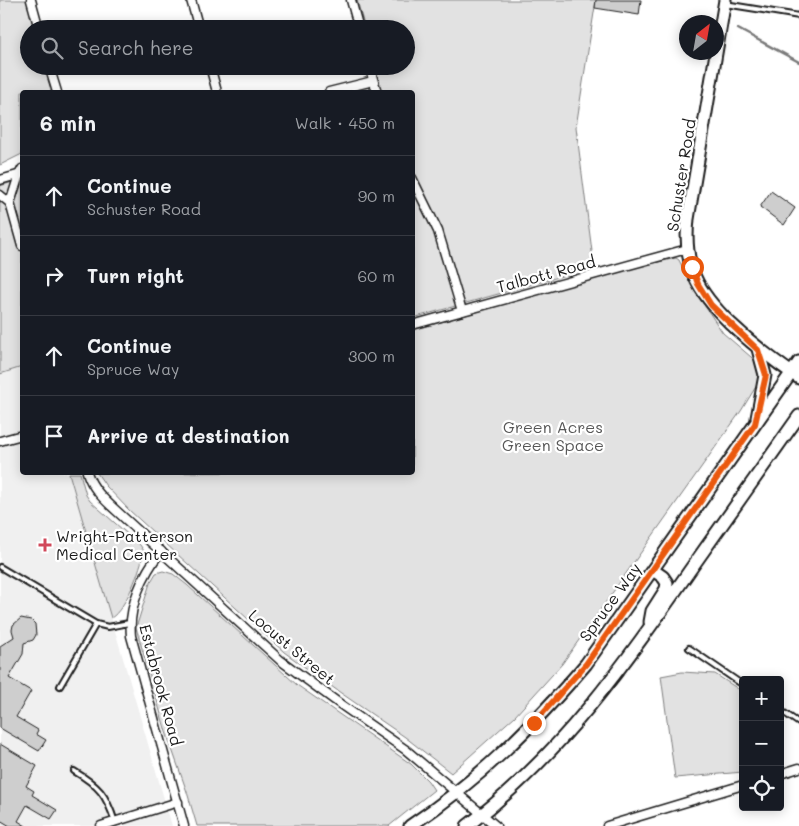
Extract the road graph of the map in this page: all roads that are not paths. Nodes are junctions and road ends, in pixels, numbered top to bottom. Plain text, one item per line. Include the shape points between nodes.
1 (31, 0) edge
2 (191, 0) edge
3 (351, 0) edge
4 (725, 2) edge
5 (799, 16) edge
6 (37, 20) edge
7 (197, 20) edge
8 (357, 20) edge
9 (52, 75) edge
10 (212, 75) edge
11 (371, 75) edge
12 (373, 81) junction
13 (56, 90) edge
14 (216, 90) edge
15 (337, 90) edge
16 (376, 90) edge
17 (20, 172) edge
18 (20, 175) edge
19 (2, 180) edge
20 (415, 184) edge
21 (0, 195) edge
22 (10, 203) junction
23 (20, 239) edge
24 (687, 249) junction
25 (462, 311) junction
26 (415, 324) edge
27 (758, 350) junction
28 (799, 362) edge
29 (795, 375) edge
30 (799, 416) edge
31 (755, 424) junction
32 (20, 435) edge
33 (0, 442) edge
34 (88, 475) edge
35 (162, 551) junction
36 (0, 567) edge
37 (653, 570) junction
38 (129, 623) junction
39 (96, 624) junction
40 (649, 629) junction
41 (689, 648) dead end
42 (739, 682) edge
43 (60, 686) dead end
44 (784, 713) edge
45 (799, 723) edge
46 (799, 768) edge
47 (74, 771) dead end
48 (784, 773) edge
49 (739, 786) edge
50 (456, 792) junction
51 (178, 802) junction
52 (482, 815) junction
53 (115, 822) junction
54 (101, 826) edge
55 (184, 826) edge
56 (410, 826) edge
57 (467, 826) edge
58 (496, 826) edge
59 (607, 826) edge

1 - 6 street
2 - 7 street
3 - 8 street
4 - 5 lane
4 - 24 street, Schuster Road via 688,219
9 - 13 street
10 - 14 street
11 - 12 street
12 - 15 street
12 - 16 street
17 - 19 street
18 - 22 street
20 - 25 street via 438,231
21 - 22 street
22 - 23 street
24 - 25 street, Talbott Road
24 - 27 street, Schuster Road via 706,298
25 - 26 street, Talbott Road
27 - 29 street, Schuster Road
27 - 31 street via 766,375
28 - 29 street, Spruce Way
29 - 31 street, Spruce Way
30 - 40 street
31 - 37 street, Spruce Way
32 - 33 street
34 - 35 street, Locust Street via 99,493
35 - 38 street, Estabrook Road via 150,566
35 - 50 street, Locust Street via 280,660 406,750
36 - 39 lane
37 - 40 street via 667,583 652,611
37 - 50 street, Spruce Way via 586,664 552,704 503,754
38 - 39 lane via 108,628
38 - 51 street, Estabrook Road
39 - 43 lane
40 - 52 street via 572,729
41 - 42 lane
44 - 45 lane
46 - 48 street
47 - 53 lane via 100,789
49 - 59 street
50 - 52 street, Locust Street
50 - 56 street, Spruce Way
51 - 53 street
51 - 55 street, Estabrook Road
52 - 57 street
52 - 58 street, Locust Street
53 - 54 street

